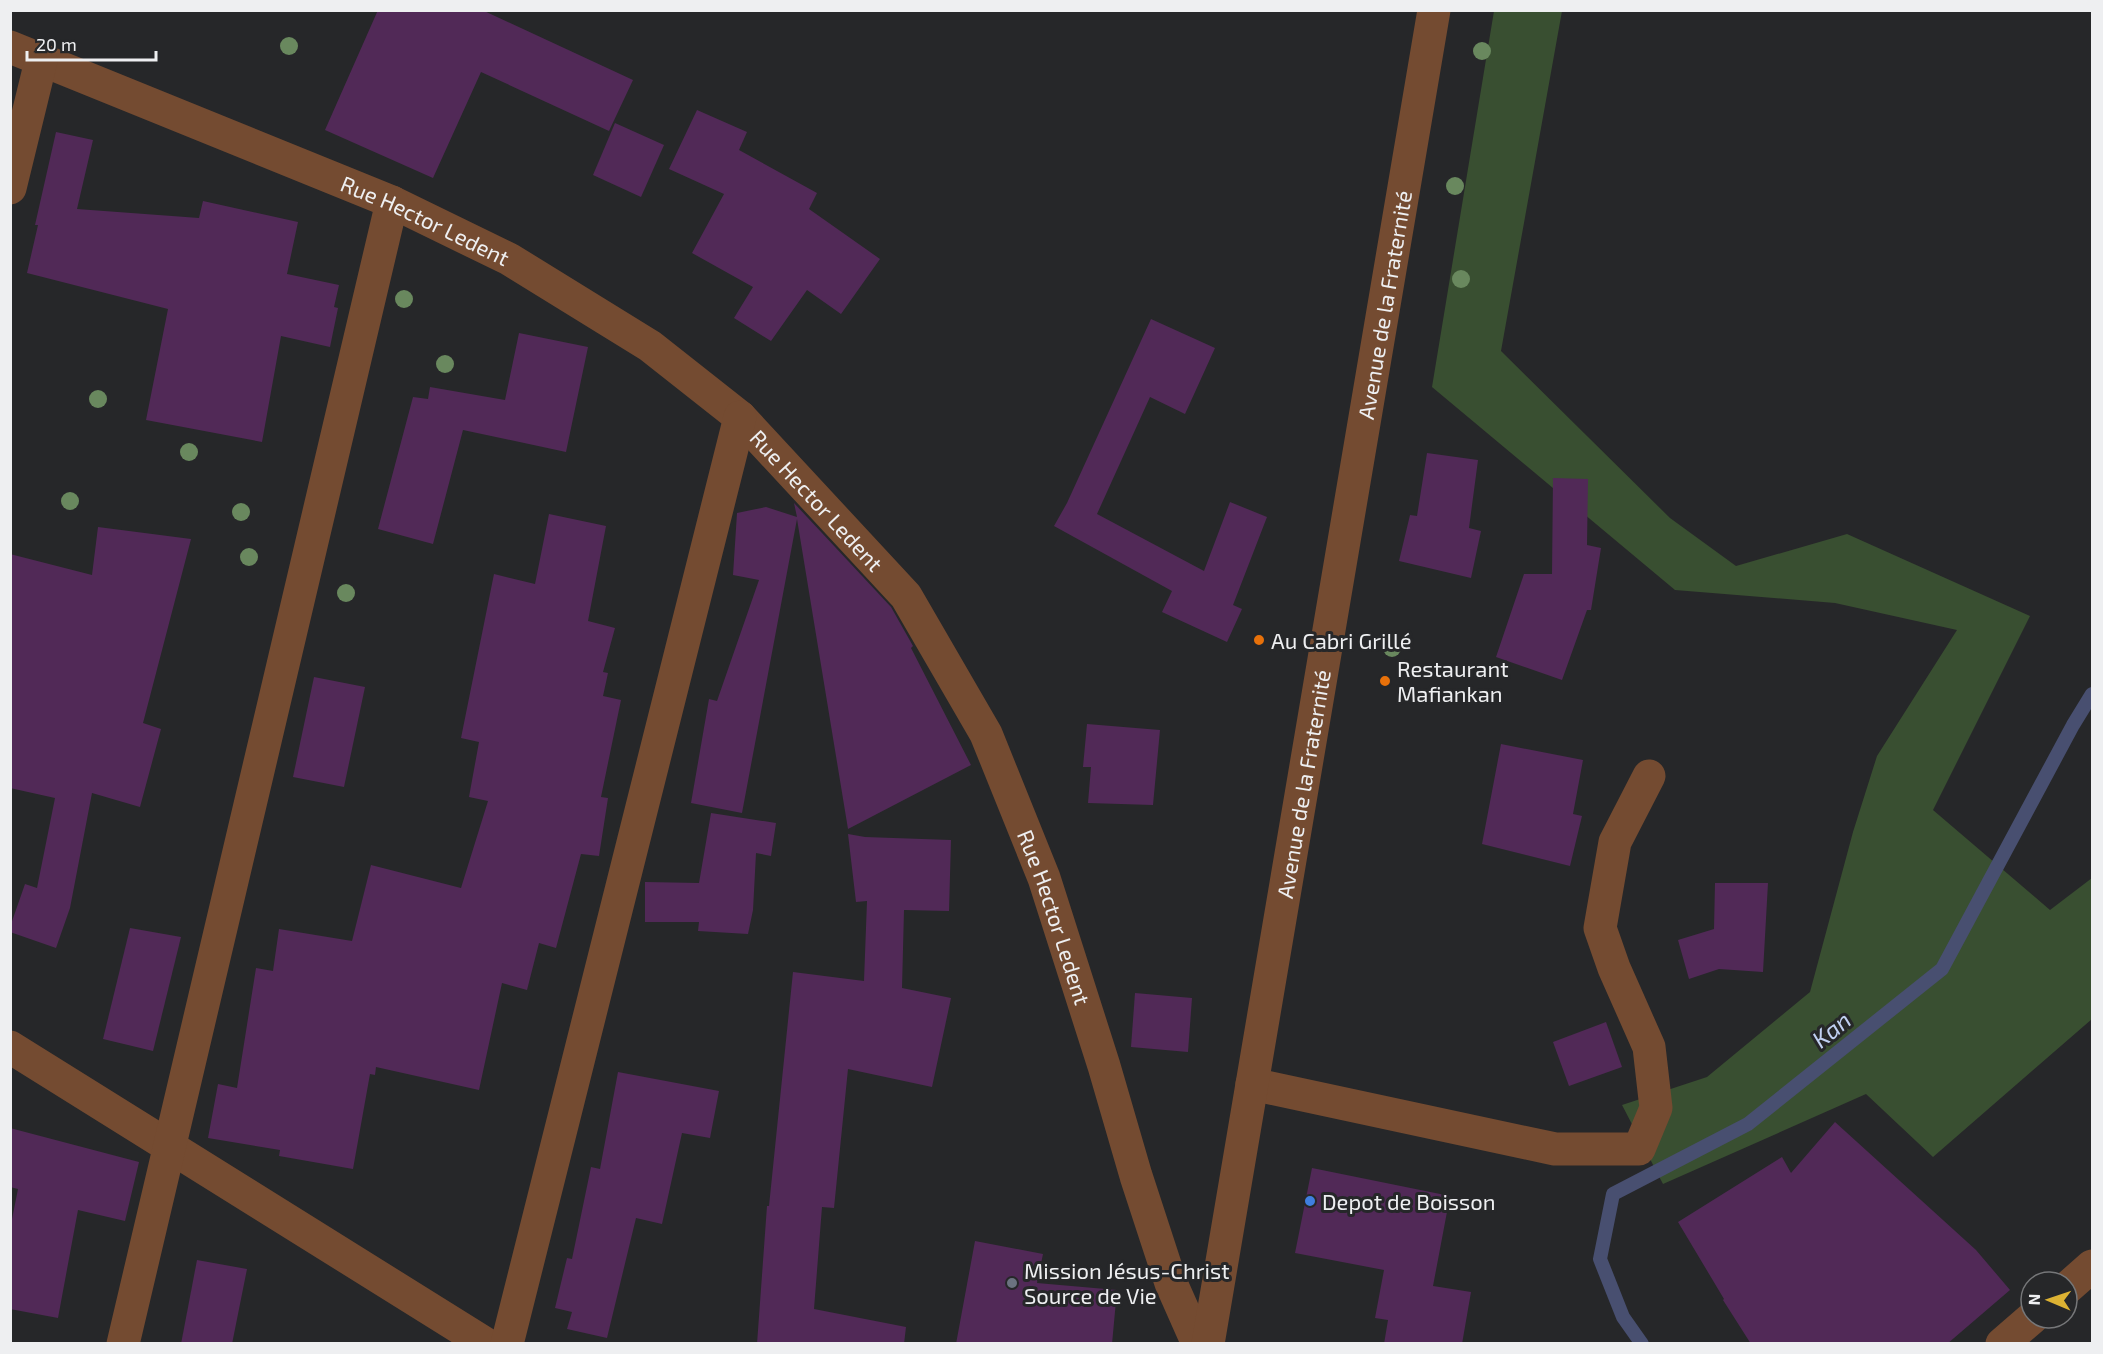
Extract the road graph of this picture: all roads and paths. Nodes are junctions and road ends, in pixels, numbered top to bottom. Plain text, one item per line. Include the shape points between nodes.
1 (1434, 10) edge
2 (10, 47) edge
3 (41, 61) junction
4 (10, 188) edge
5 (392, 202) junction
6 (740, 417) junction
7 (1649, 776) dead end
8 (10, 1047) edge
9 (1252, 1084) junction
10 (170, 1146) junction
11 (2092, 1266) edge
12 (2079, 1277) edge
13 (2019, 1329) edge
14 (123, 1344) edge
15 (486, 1344) edge
16 (507, 1344) edge
17 (1198, 1344) edge
18 (1208, 1344) edge
19 (2002, 1344) edge

1 - 9 street, Avenue de la Fraternité
2 - 3 street, Rue Hector Ledent
3 - 4 street
3 - 5 street, Rue Hector Ledent
5 - 6 street, Rue Hector Ledent via 509,259 630,333
5 - 10 street
6 - 16 street
6 - 17 street, Rue Hector Ledent via 906,596 986,734 1044,878 1164,1262
7 - 9 street via 1616,842 1600,928 1649,1047 1656,1108 1638,1149 1555,1149
8 - 10 street
9 - 18 street, Avenue de la Fraternité
10 - 14 street
10 - 15 street
11 - 12 street
13 - 19 street

